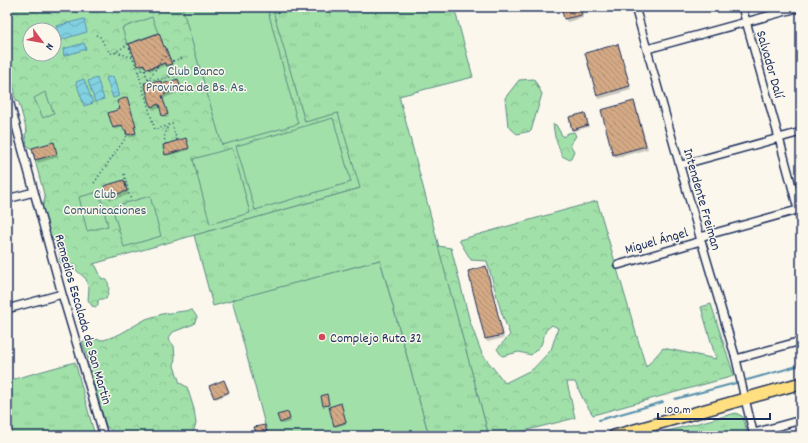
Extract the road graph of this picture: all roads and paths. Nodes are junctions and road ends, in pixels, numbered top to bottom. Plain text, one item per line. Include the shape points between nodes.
1 (636, 7) edge
2 (742, 7) edge
3 (801, 7) edge
4 (746, 22) junction
5 (96, 35) dead end
6 (647, 49) junction
7 (116, 52) junction
8 (133, 58) junction
9 (182, 58) dead end
10 (173, 61) junction
11 (158, 66) junction
12 (145, 71) junction
13 (138, 72) junction
14 (187, 74) dead end
15 (168, 78) junction
16 (148, 80) junction
17 (7, 93) edge
18 (168, 125) junction
19 (125, 130) dead end
20 (801, 132) edge
21 (779, 138) junction
22 (177, 141) dead end
23 (166, 144) dead end
24 (681, 166) junction
25 (124, 174) dead end
26 (94, 183) dead end
27 (34, 192) junction
28 (7, 199) edge
29 (131, 201) dead end
30 (800, 210) edge
31 (801, 220) edge
32 (701, 239) junction
33 (618, 265) dead end
34 (62, 294) junction
35 (7, 309) edge
36 (801, 341) edge
37 (736, 359) junction
38 (801, 383) edge
39 (745, 399) junction
40 (801, 420) edge
41 (635, 433) edge
42 (754, 435) edge
43 (104, 436) edge
44 (614, 436) edge

1 - 6 street, Intendente Freiman
2 - 4 street, Salvador Dalí
3 - 4 street
4 - 6 street
4 - 21 street, Salvador Dalí
5 - 7 path via 110,52
6 - 24 street, Intendente Freiman
7 - 8 path
7 - 8 path via 128,43
8 - 13 path
9 - 10 path
10 - 11 path via 163,55
10 - 15 path
11 - 12 path
11 - 16 path
12 - 13 path via 144,69
12 - 16 path
13 - 18 path via 155,130
14 - 15 path
15 - 16 path
17 - 27 street, Remedios Escalada de San Martin
18 - 22 path via 172,124
18 - 23 path via 164,138
19 - 26 path via 127,136
20 - 21 street
21 - 24 street
21 - 30 street, Salvador Dalí
24 - 32 street, Intendente Freiman
25 - 29 path
27 - 28 street
27 - 34 street, Remedios Escalada de San Martin
30 - 31 street, Salvador Dalí
30 - 32 street, Miguel Ángel
32 - 33 street, Miguel Ángel
32 - 37 street, Intendente Freiman
34 - 35 street
34 - 43 street, Remedios Escalada de San Martin
36 - 37 street
37 - 39 street, Intendente Freiman
38 - 39 main road
39 - 41 main road
39 - 42 street, Intendente Freiman
40 - 42 street
41 - 44 main road

